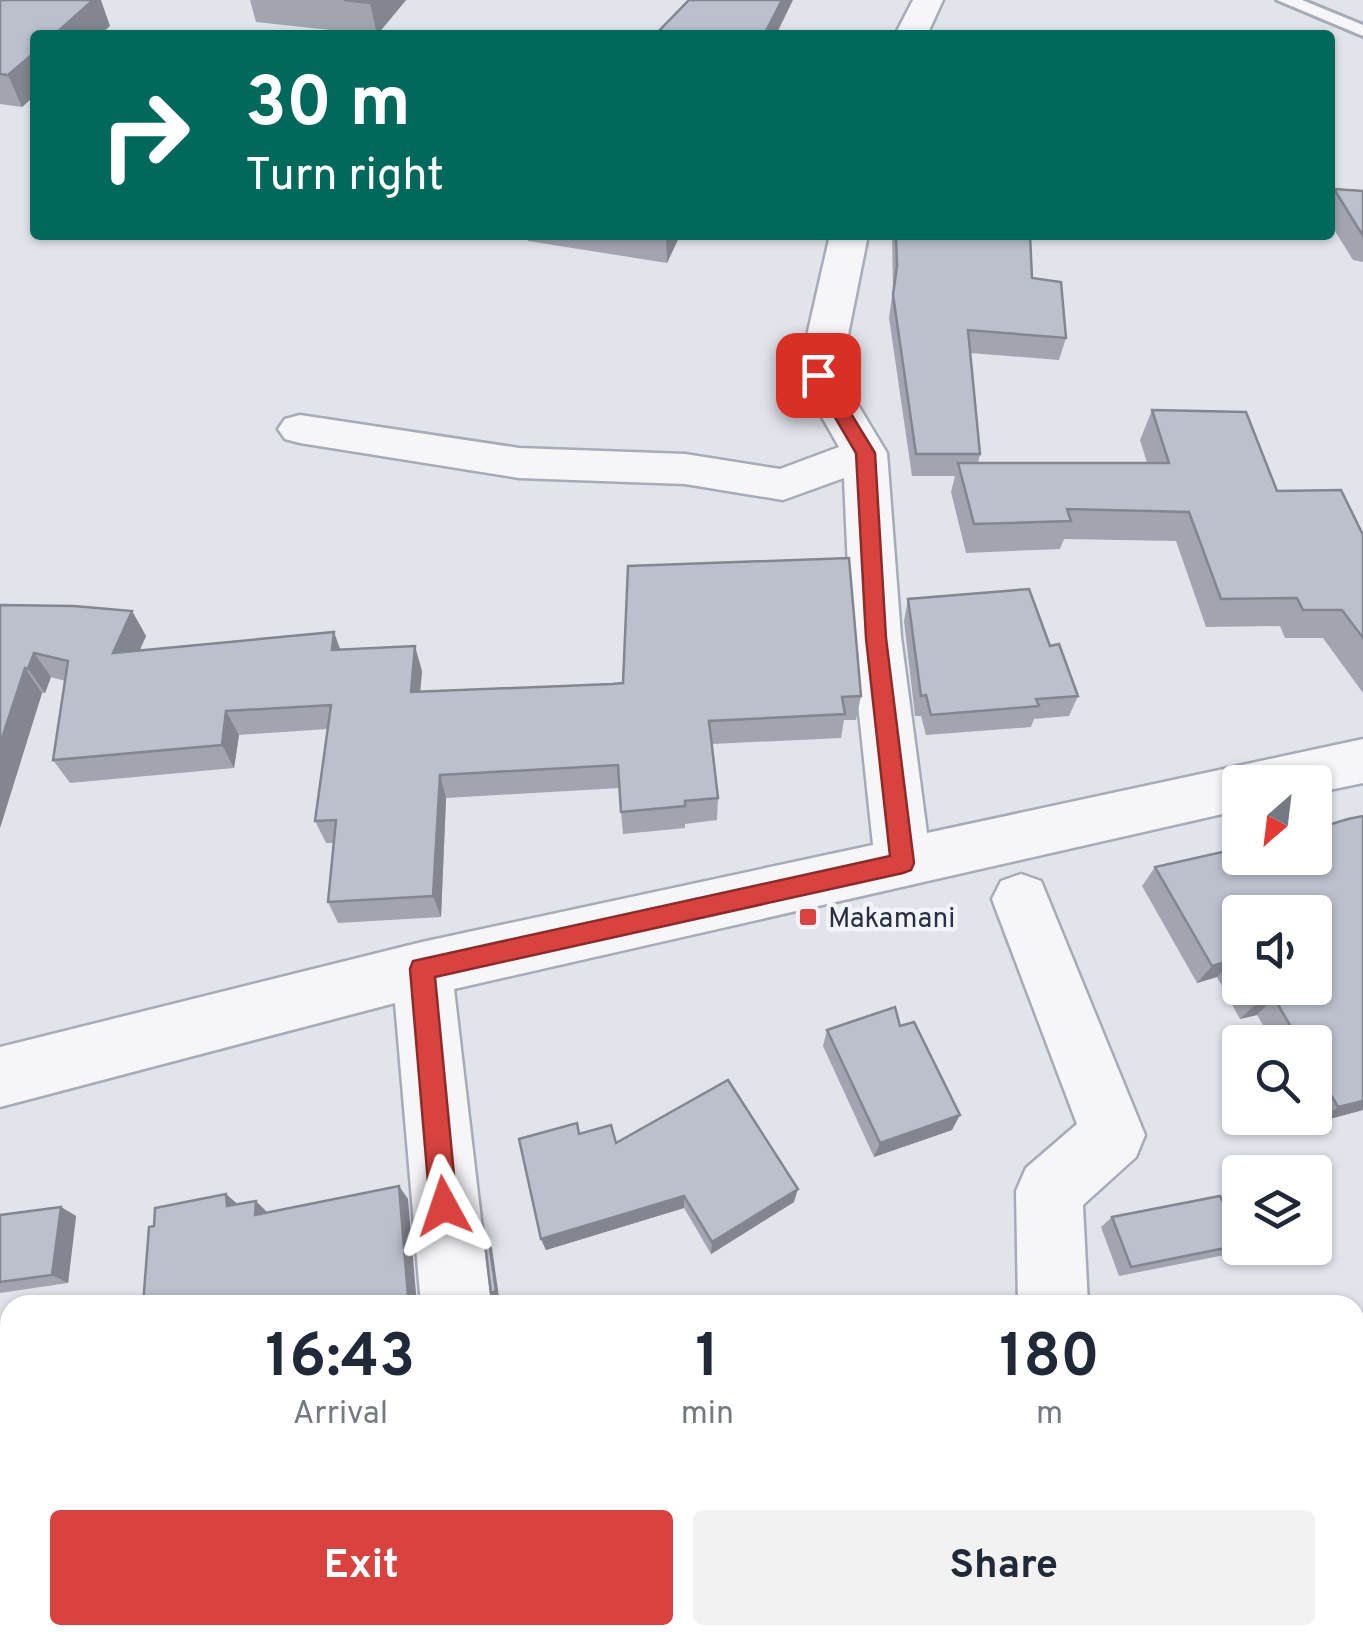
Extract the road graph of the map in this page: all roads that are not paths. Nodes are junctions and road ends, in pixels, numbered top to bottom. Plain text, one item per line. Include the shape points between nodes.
1 (928, 0) edge
2 (1286, 0) edge
3 (913, 30) edge
4 (1363, 31) edge
5 (848, 240) edge
6 (300, 429) dead end
7 (866, 453) junction
8 (1363, 760) edge
9 (1332, 767) edge
10 (1222, 792) edge
11 (903, 863) junction
12 (1021, 899) dead end
13 (422, 969) junction
14 (0, 1077) edge
15 (455, 1295) edge
16 (1054, 1295) edge

1 - 3 street
2 - 4 lane
5 - 7 street via 818,375
6 - 7 street via 520,464 685,469 783,485
7 - 11 street via 876,638
8 - 9 street
10 - 11 street
11 - 13 street
12 - 16 street via 1113,1134 1049,1192
13 - 14 street
13 - 15 street

